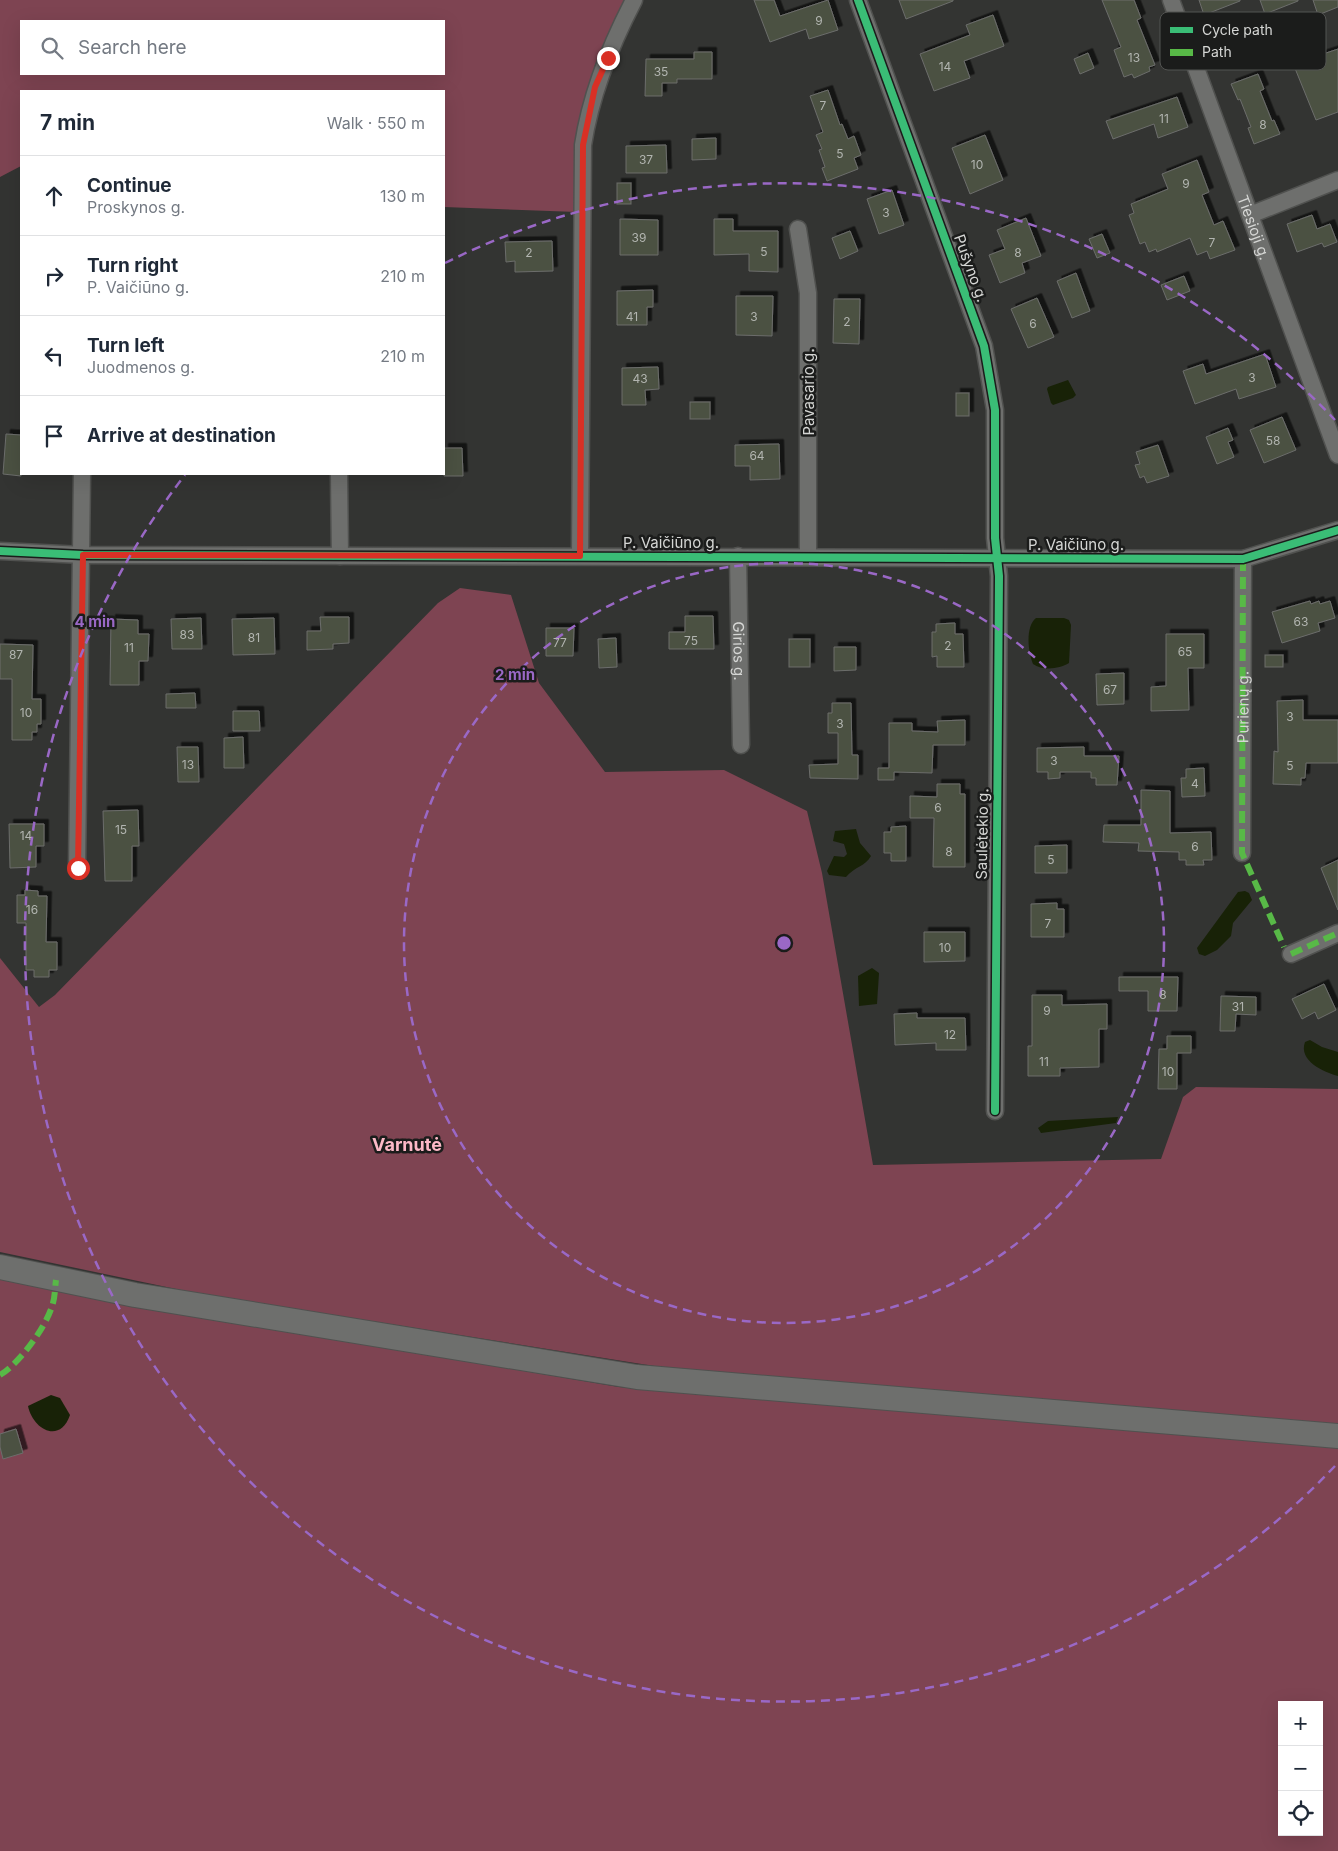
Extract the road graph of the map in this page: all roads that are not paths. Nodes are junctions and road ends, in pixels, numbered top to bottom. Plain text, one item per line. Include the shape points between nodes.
1 (634, 0) edge
2 (858, 0) edge
3 (1171, 0) edge
4 (1175, 12) edge
5 (1197, 70) edge
6 (1338, 180) edge
7 (1250, 215) junction
8 (798, 229) dead end
9 (1338, 455) edge
10 (82, 475) edge
11 (339, 475) edge
12 (1338, 530) edge
13 (0, 551) edge
14 (83, 555) junction
15 (340, 556) junction
16 (580, 556) junction
17 (738, 556) junction
18 (808, 556) junction
19 (997, 557) junction
20 (1243, 559) junction
21 (741, 745) dead end
22 (1242, 853) dead end
23 (78, 868) dead end
24 (1338, 933) edge
25 (1291, 954) dead end
26 (995, 1111) dead end
27 (0, 1267) edge
28 (1338, 1436) edge

1 - 16 street via 595,87 583,145
2 - 19 street, Pušyno g. via 984,346 995,410
3 - 4 street, Tiesioji g.
5 - 7 street, Tiesioji g.
6 - 7 street
7 - 9 street, Tiesioji g.
8 - 18 street, Pavasario g. via 808,293
10 - 14 street
11 - 15 street
12 - 20 street, P. Vaičiūno g.
13 - 14 street, P. Vaičiūno g.
14 - 15 street, P. Vaičiūno g.
14 - 23 street
15 - 16 street, P. Vaičiūno g.
16 - 17 street, P. Vaičiūno g.
17 - 18 street, P. Vaičiūno g.
17 - 21 street, Girios g.
18 - 19 street, P. Vaičiūno g.
19 - 20 street, P. Vaičiūno g.
19 - 26 street, Saulėtekio g.
20 - 22 street, Purienų g.
24 - 25 street
27 - 28 main road via 135,1295 637,1377

